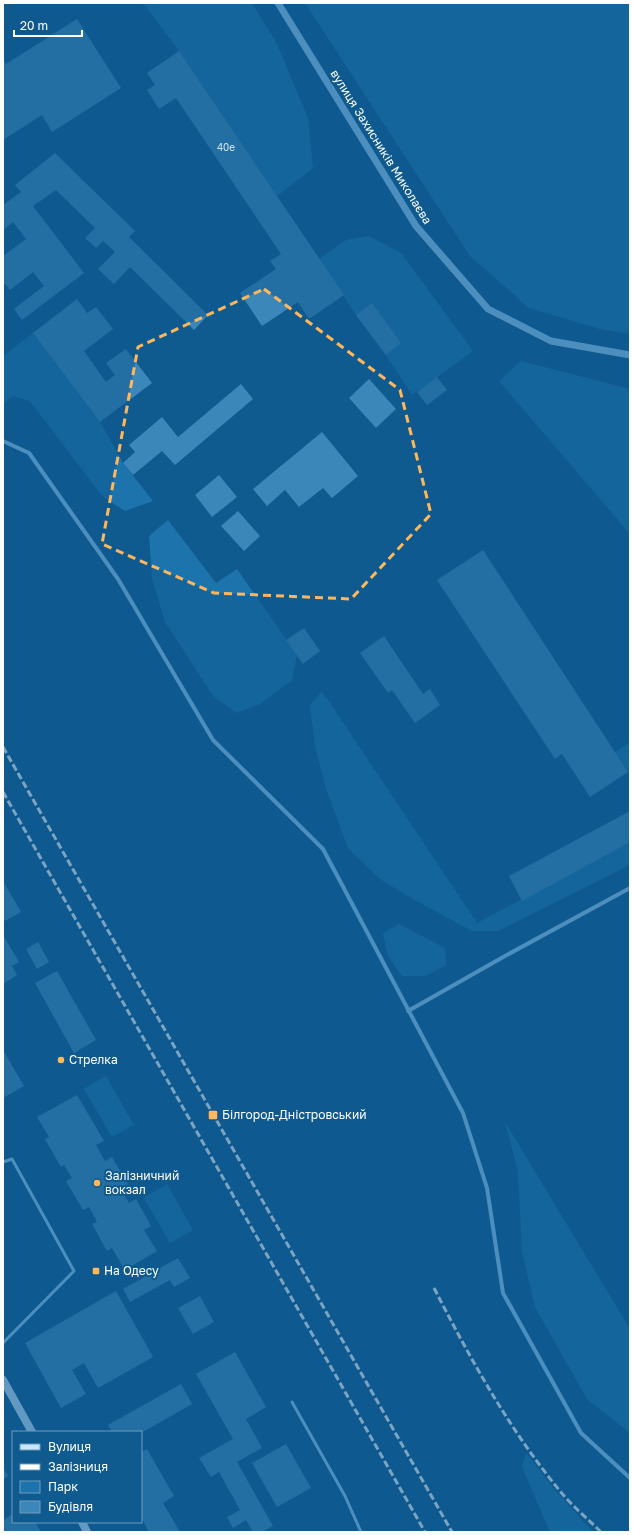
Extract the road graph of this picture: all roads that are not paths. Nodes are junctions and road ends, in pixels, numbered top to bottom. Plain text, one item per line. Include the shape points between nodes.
1 (278, 3) edge
2 (630, 355) edge
3 (3, 441) edge
4 (630, 888) edge
5 (408, 1011) junction
6 (3, 1162) edge
7 (3, 1343) edge
8 (3, 1380) edge
9 (292, 1402) dead end
10 (31, 1431) edge
11 (630, 1478) edge
12 (82, 1523) edge
13 (87, 1532) edge
14 (361, 1532) edge

1 - 2 street, вулиця Захисників Миколаєва via 416,226 488,309 551,340
3 - 5 street via 29,453 118,579 213,740 323,849
4 - 5 street
5 - 11 street via 463,1113 487,1188 504,1293 581,1433
6 - 7 lane via 12,1159 74,1271
8 - 10 main road
9 - 14 lane via 345,1496
12 - 13 main road

